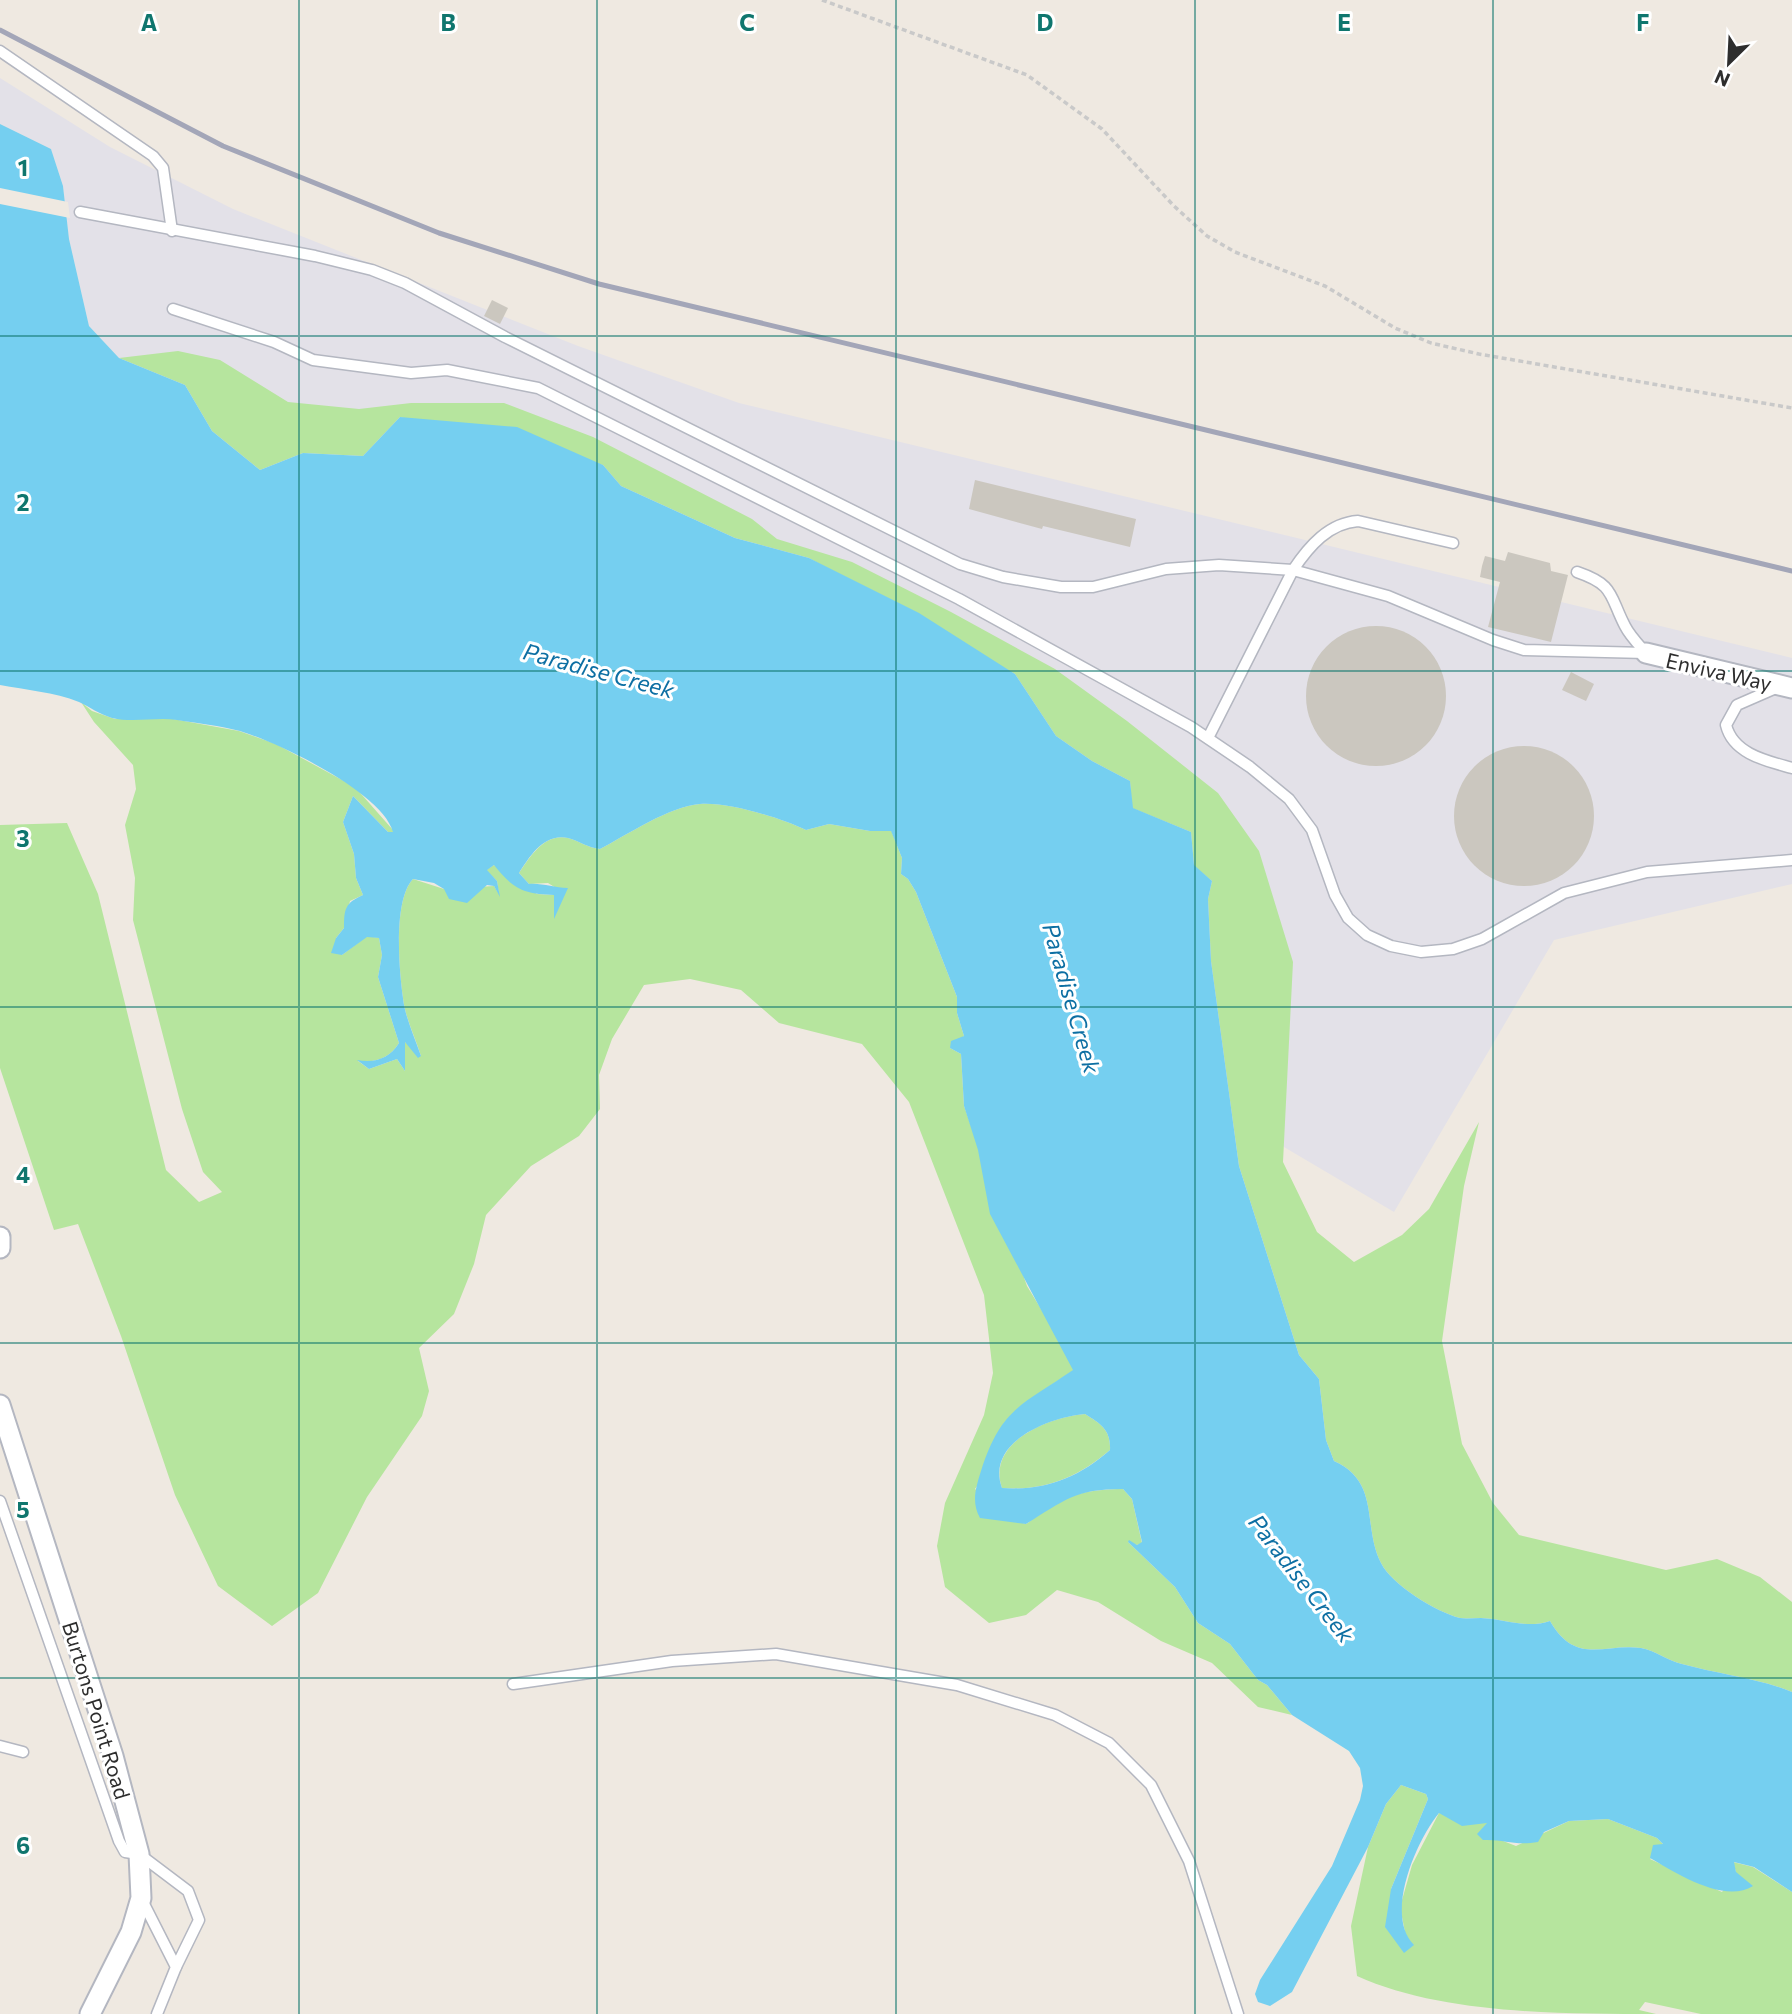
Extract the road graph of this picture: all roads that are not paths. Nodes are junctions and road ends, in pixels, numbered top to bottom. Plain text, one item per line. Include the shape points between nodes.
1 (0, 51) edge
2 (80, 212) dead end
3 (172, 230) junction
4 (173, 309) dead end
5 (1453, 543) dead end
6 (1293, 570) junction
7 (1577, 572) dead end
8 (1646, 653) junction
9 (1788, 687) edge
10 (1208, 738) junction
11 (1792, 768) edge
12 (1792, 860) edge
13 (0, 1237) edge
14 (0, 1248) edge
15 (0, 1405) edge
16 (0, 1501) edge
17 (513, 1684) dead end
18 (0, 1746) edge
19 (23, 1752) dead end
20 (139, 1854) junction
21 (141, 1898) junction
22 (176, 1967) junction
23 (90, 2014) edge
24 (157, 2014) edge
25 (1238, 2014) edge

1 - 3 lane via 153,156 163,168
2 - 3 lane
3 - 6 lane via 315,256 405,283 960,564 1062,587 1093,587 1166,569 1219,565
4 - 10 lane via 313,359 411,373 447,370 538,388 959,599
5 - 6 lane via 1358,521 1344,522 1306,550
6 - 8 lane via 1388,596 1524,650
6 - 10 lane
7 - 8 lane via 1601,580 1610,590 1626,627
8 - 9 street, Enviva Way
9 - 11 lane via 1764,691 1737,705 1726,725 1728,734 1745,751
10 - 12 lane via 1289,799 1312,830 1348,918 1367,935 1422,953 1482,939 1564,894 1647,872
13 - 14 street
15 - 20 street, Burtons Point Road via 113,1756
16 - 20 lane via 119,1841 125,1852
17 - 25 lane via 671,1661 776,1654 957,1685 1055,1715 1110,1742 1151,1786 1189,1861
18 - 19 lane
20 - 21 street, Burtons Point Road
20 - 22 lane via 188,1891 199,1920
21 - 22 lane
21 - 23 street, Burtons Point Road via 131,1932
22 - 24 lane

